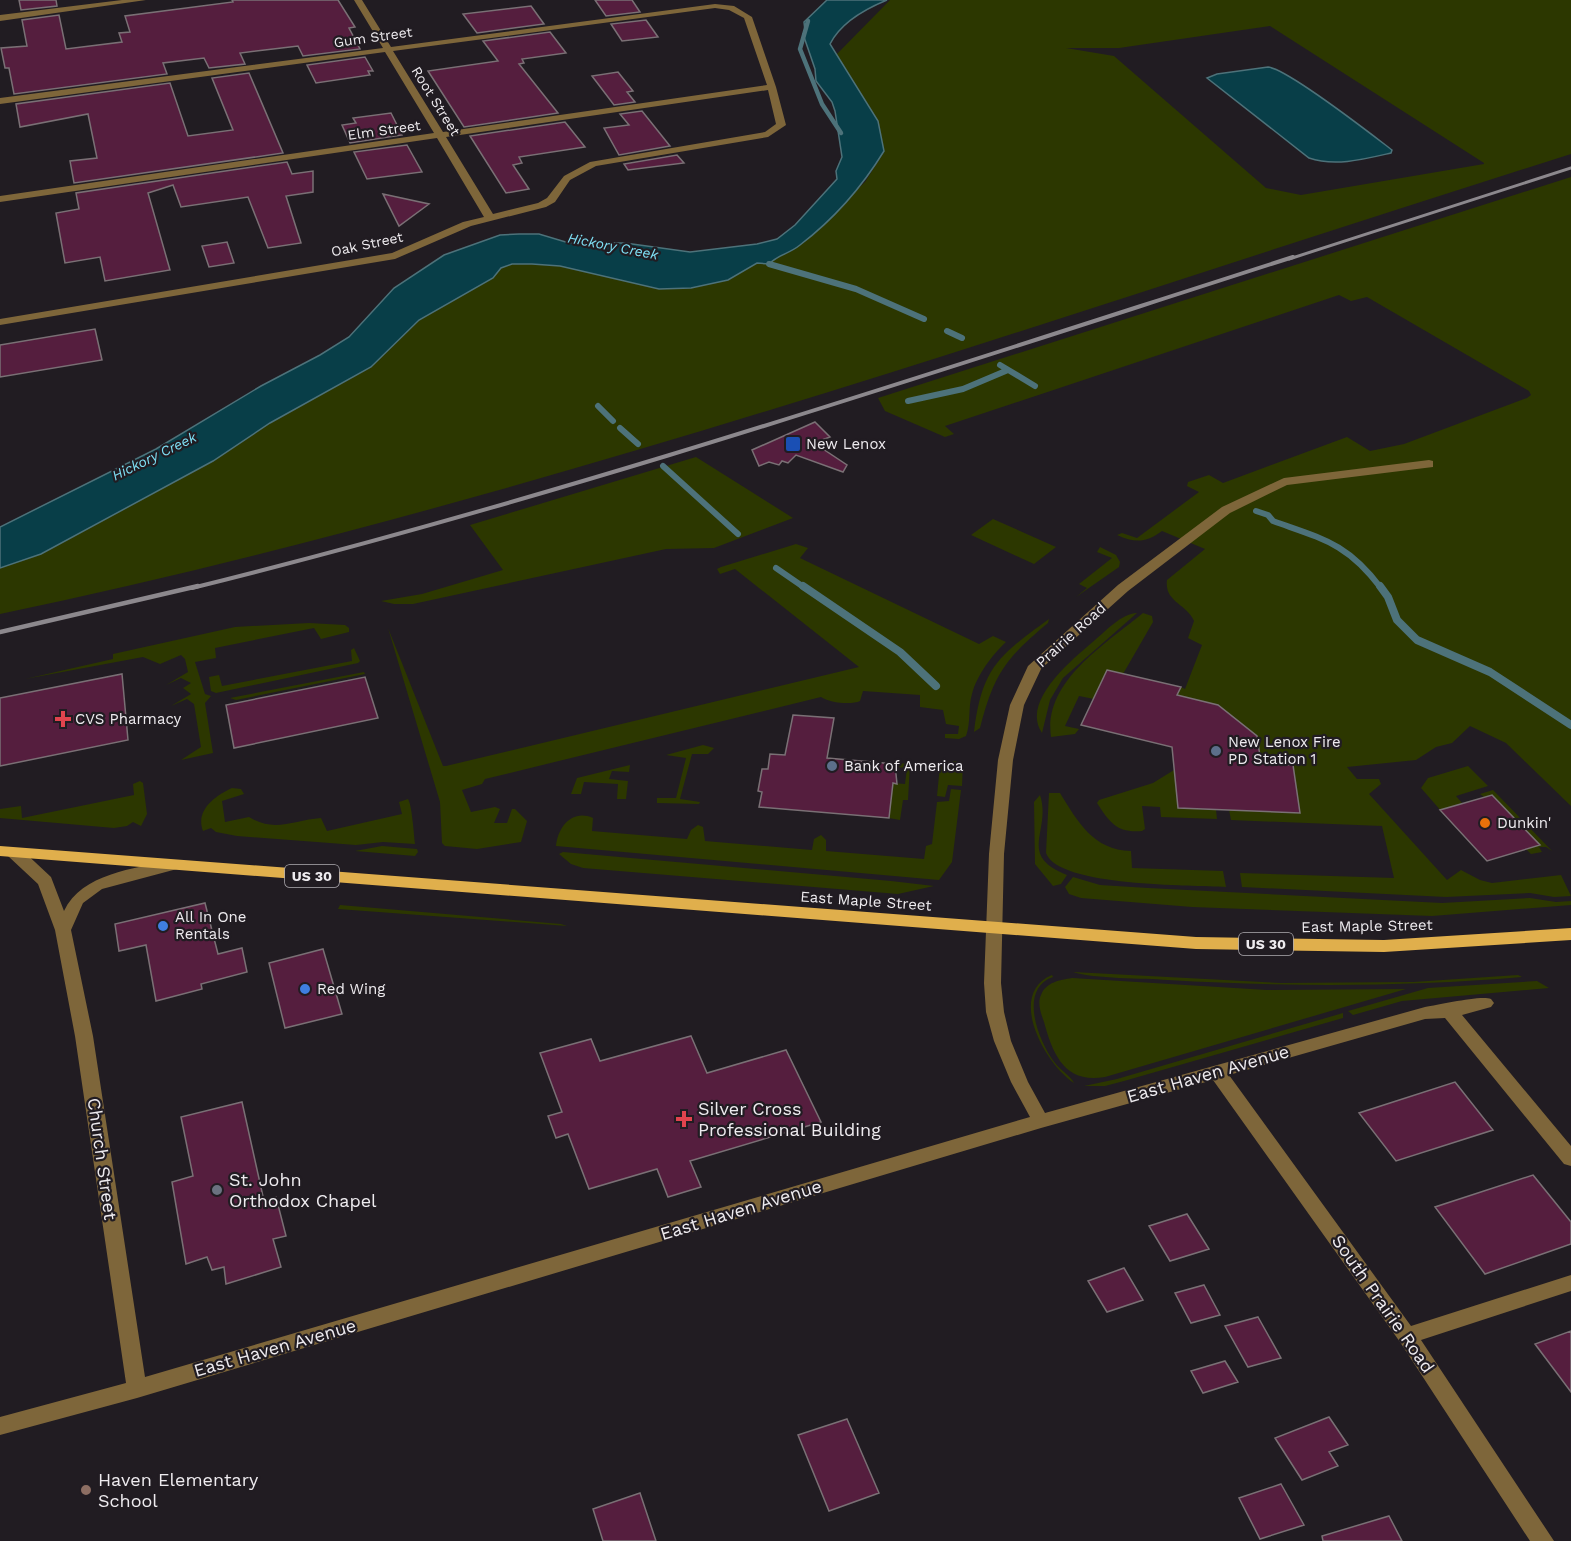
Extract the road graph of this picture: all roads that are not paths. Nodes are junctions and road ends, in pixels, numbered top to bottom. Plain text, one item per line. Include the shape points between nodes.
1 (142, 0) edge
2 (358, 0) edge
3 (0, 18) edge
4 (387, 48) junction
5 (772, 87) junction
6 (0, 100) edge
7 (441, 135) junction
8 (0, 199) edge
9 (489, 216) junction
10 (0, 322) edge
11 (1429, 464) dead end
12 (7, 852) edge
13 (164, 864) junction
14 (994, 929) junction
15 (63, 930) junction
16 (1571, 934) edge
17 (1485, 1003) dead end
18 (1449, 1011) junction
19 (1217, 1072) junction
20 (1041, 1121) junction
21 (1571, 1159) edge
22 (1571, 1283) edge
23 (1407, 1336) junction
24 (136, 1389) junction
25 (0, 1426) edge
26 (1543, 1541) edge

1 - 3 street
2 - 4 street, Root Street
4 - 5 street, Gum Street via 704,6 731,8 748,17
4 - 6 street, Gum Street
4 - 7 street, Root Street
5 - 7 street, Elm Street
5 - 9 street, Oak Street via 781,125 768,134 593,164 567,178 551,200 542,205
7 - 8 street, Elm Street
7 - 9 street, Root Street
9 - 10 street, Oak Street via 395,256
11 - 14 street, Prairie Road via 1284,482 1226,510 1123,588 1035,666 1018,696 1007,742 997,826
12 - 13 main road, US 30
12 - 15 street, Church Street via 45,880
13 - 14 main road, East Maple Street / US 30
13 - 15 street via 97,885 77,900
14 - 16 main road, East Maple Street / US 30 via 1196,943 1384,946
14 - 20 street, Prairie Road via 995,1011 1010,1063
15 - 24 street, Church Street via 84,1036
17 - 18 street, East Haven Avenue
18 - 19 street, East Haven Avenue via 1425,1013
18 - 21 street
19 - 20 street, East Haven Avenue
19 - 23 street, South Prairie Road
20 - 24 street, East Haven Avenue
22 - 23 street
23 - 26 street, South Prairie Road
24 - 25 street, East Haven Avenue

